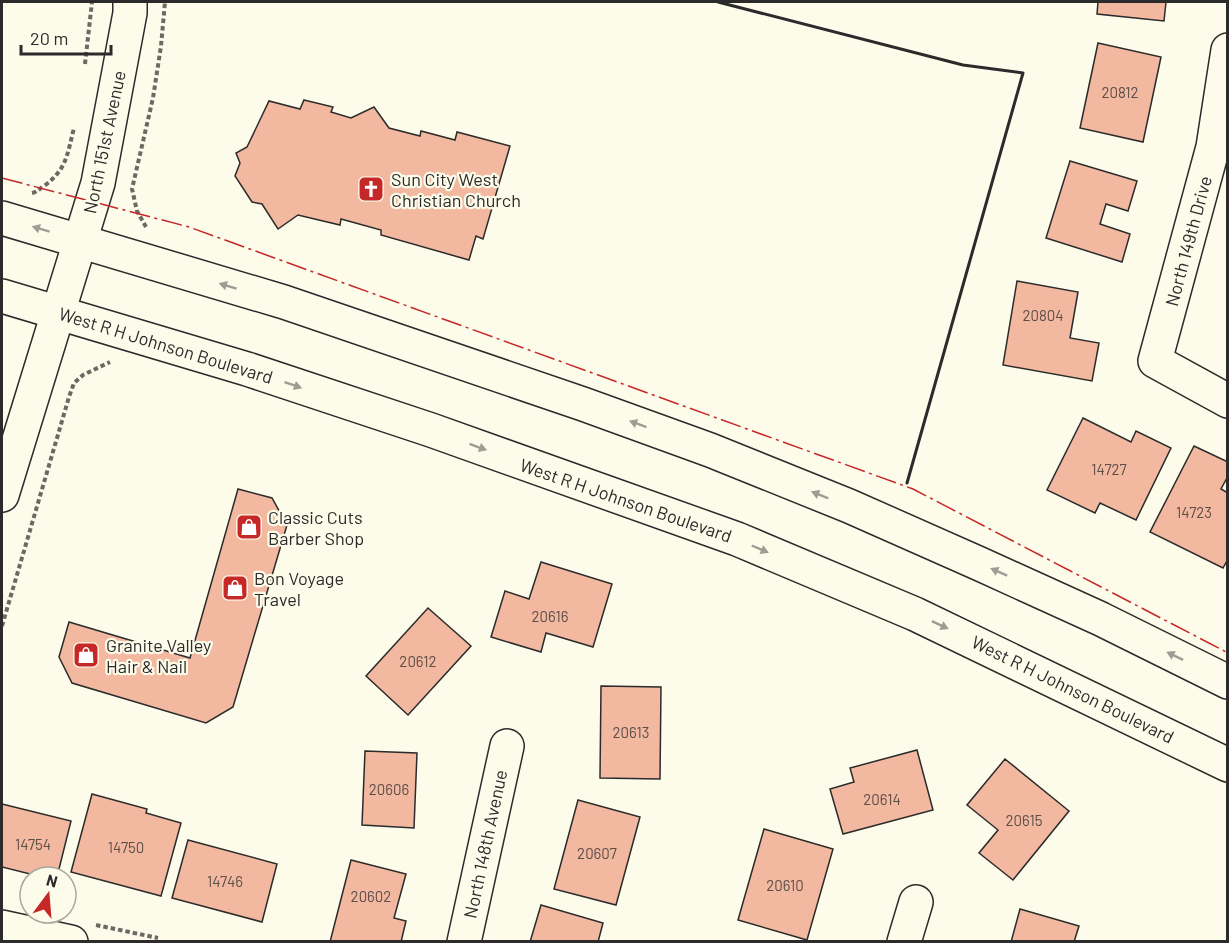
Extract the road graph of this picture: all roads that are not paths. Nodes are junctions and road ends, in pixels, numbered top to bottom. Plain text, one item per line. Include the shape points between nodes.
1 (130, 2) edge
2 (1227, 50) edge
3 (2, 218) edge
4 (80, 241) junction
5 (2, 296) edge
6 (57, 312) junction
7 (1227, 401) edge
8 (2, 495) edge
9 (1227, 682) edge
10 (507, 746) dead end
11 (1227, 765) edge
12 (916, 902) dead end
13 (2, 927) edge
14 (71, 942) edge
15 (464, 942) edge
16 (904, 942) edge

1 - 4 main road, North 151st Avenue via 98,183
2 - 7 main road, North 149th Drive via 1214,147 1155,361
4 -> 3 main road
4 - 6 main road, North 151st Avenue
9 -> 4 main road via 990,568 710,450 284,302
5 - 6 main road, West R H Johnson Boulevard
6 - 8 main road, North 151st Avenue
6 -> 11 main road, West R H Johnson Boulevard via 431,430 737,539 915,614
10 - 15 main road, North 148th Avenue
12 - 16 main road
13 - 14 main road

